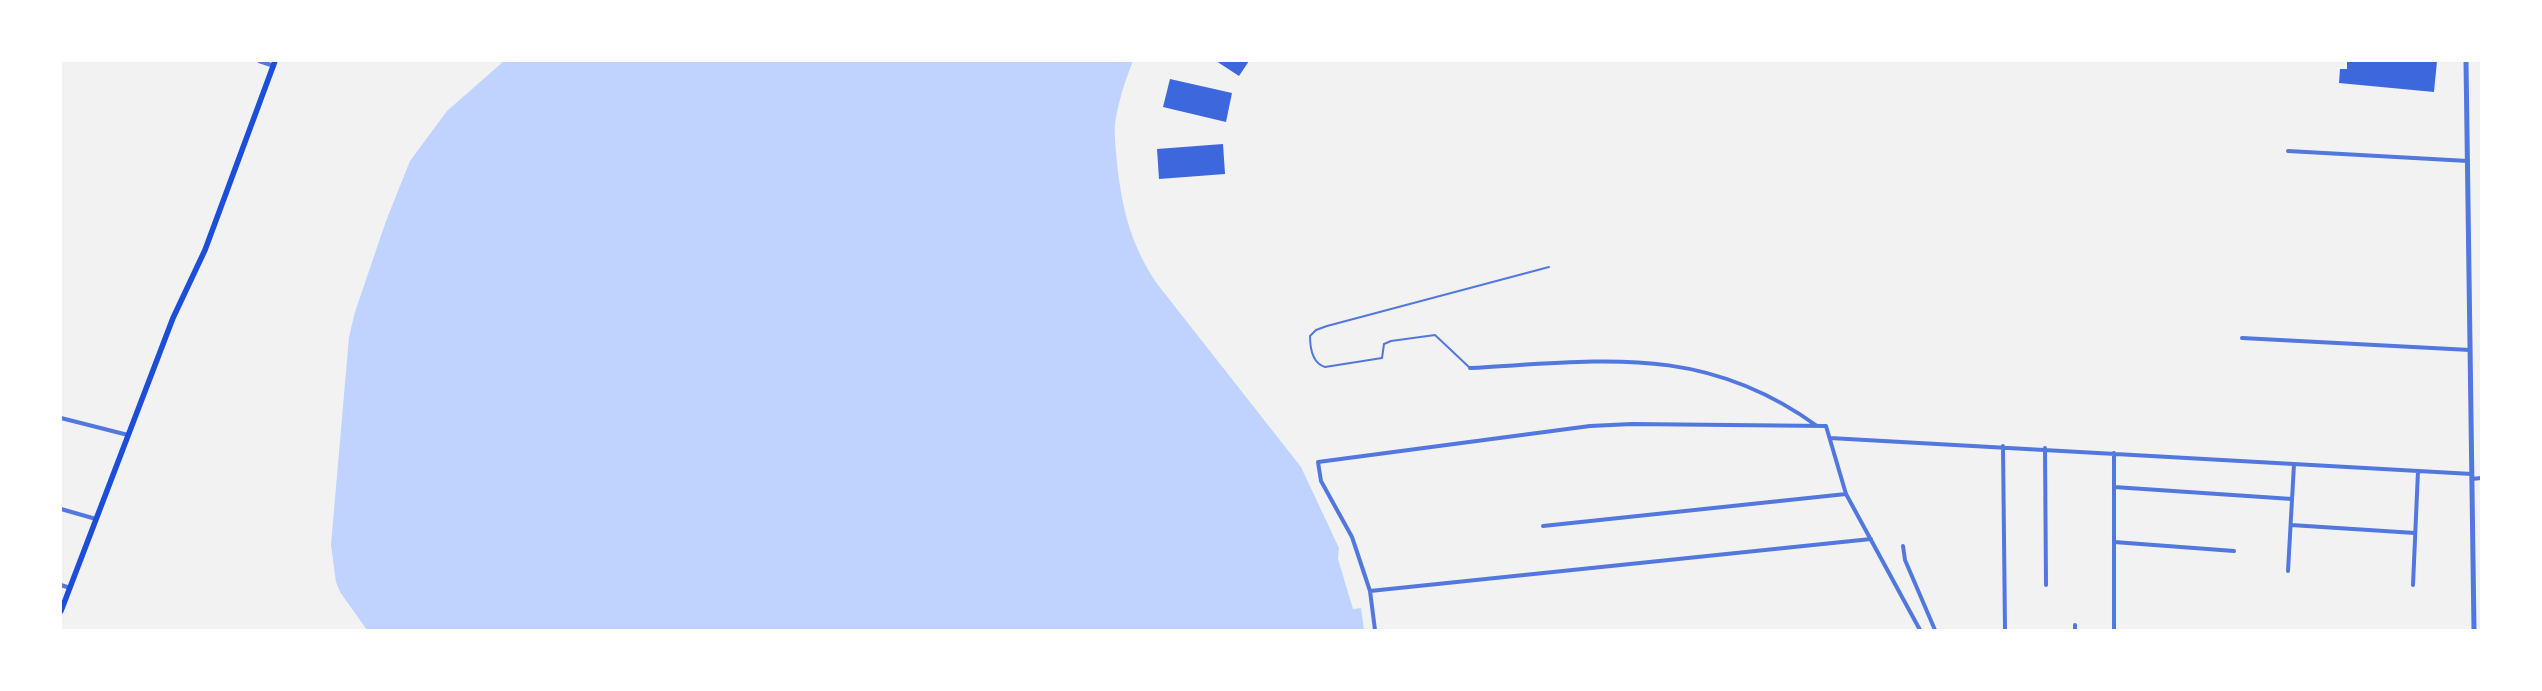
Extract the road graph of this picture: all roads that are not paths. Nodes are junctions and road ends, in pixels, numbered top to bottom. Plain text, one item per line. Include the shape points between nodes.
1 (259, 61) edge
2 (2466, 61) edge
3 (274, 64) edge
4 (2288, 151) dead end
5 (2469, 161) junction
6 (1549, 267) dead end
7 (2242, 338) dead end
8 (2470, 350) junction
9 (1470, 368) joint
10 (61, 418) edge
11 (1817, 426) junction
12 (128, 434) junction
13 (1830, 438) junction
14 (2003, 446) junction
15 (2045, 448) junction
16 (2114, 453) junction
17 (2294, 464) junction
18 (2418, 472) junction
19 (2472, 477) junction
20 (2481, 478) edge
21 (2114, 487) junction
22 (1846, 494) junction
23 (2292, 499) junction
24 (61, 509) edge
25 (96, 519) junction
26 (2290, 525) junction
27 (1543, 526) dead end
28 (2415, 533) junction
29 (1871, 539) junction
30 (2114, 542) junction
31 (1903, 546) dead end
32 (2234, 551) dead end
33 (2288, 571) dead end
34 (61, 585) edge
35 (2046, 585) dead end
36 (2413, 585) dead end
37 (70, 588) junction
38 (1370, 591) junction
39 (61, 611) edge
40 (1375, 630) edge
41 (1920, 630) edge
42 (1935, 630) edge
43 (2005, 630) edge
44 (2114, 630) edge
45 (2474, 630) edge

1 - 3 street
2 - 5 street
3 - 12 main road via 205,250 172,318
4 - 5 street
5 - 8 street
6 - 9 lane via 1327,326 1310,336 1314,360 1325,367 1382,358 1384,344 1435,335
7 - 8 street
8 - 19 street
9 - 11 street via 1627,361 1678,366 1745,384
10 - 12 street
11 - 13 street via 1826,426
11 - 38 street via 1610,425 1318,462 1321,481 1352,537
12 - 25 main road
13 - 14 street
13 - 22 street
14 - 15 street
14 - 43 street
15 - 16 street
15 - 35 street
16 - 17 street
16 - 21 street
17 - 18 street
17 - 23 street
18 - 19 street
18 - 28 street
19 - 20 street
19 - 45 street
21 - 23 street
21 - 30 street
22 - 27 street
22 - 29 street
23 - 26 street
24 - 25 street
25 - 37 main road
26 - 28 street
26 - 33 street
28 - 36 street
29 - 38 street
29 - 41 street
30 - 32 street
30 - 44 street
31 - 42 street via 1904,560
34 - 37 street
37 - 39 main road
38 - 40 street

